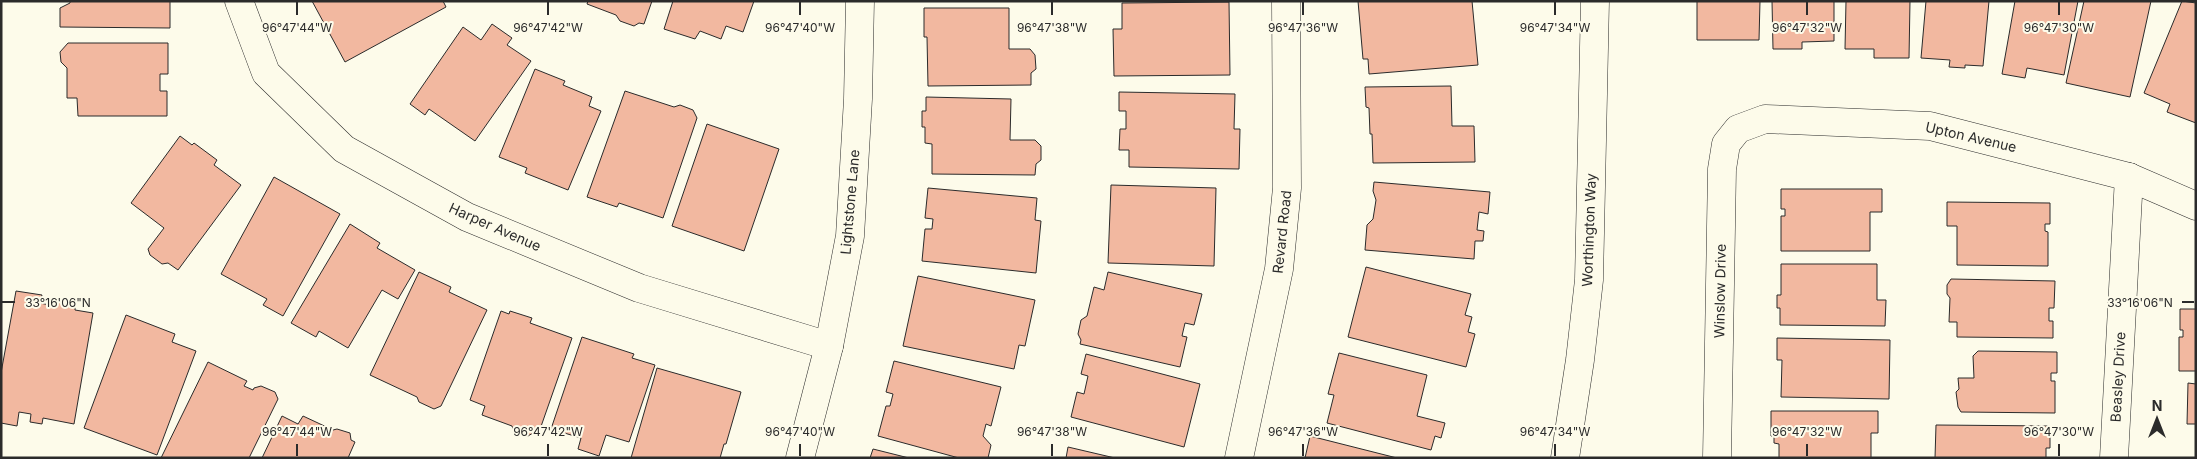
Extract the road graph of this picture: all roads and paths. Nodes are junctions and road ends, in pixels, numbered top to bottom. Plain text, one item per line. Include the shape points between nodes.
1 (239, 1) edge
2 (860, 1) edge
3 (1286, 1) edge
4 (1595, 1) edge
5 (1738, 129) joint
6 (2129, 177) junction
7 (2196, 206) edge
8 (829, 346) junction
9 (800, 458) edge
10 (1239, 458) edge
11 (1565, 458) edge
12 (1717, 458) edge
13 (2114, 458) edge

1 - 8 street, Harper Avenue via 266,73 344,149 467,217 639,288
2 - 8 street, Lightstone Lane via 850,236
3 - 10 street, Revard Road via 1287,188 1279,269
4 - 11 street, Worthington Way via 1589,280
5 - 6 street, Upton Avenue via 1765,119 1930,126
5 - 12 street, Winslow Drive via 1726,144 1722,169
6 - 7 street, Upton Avenue
6 - 13 street, Beasley Drive
8 - 9 street, Lightstone Lane

